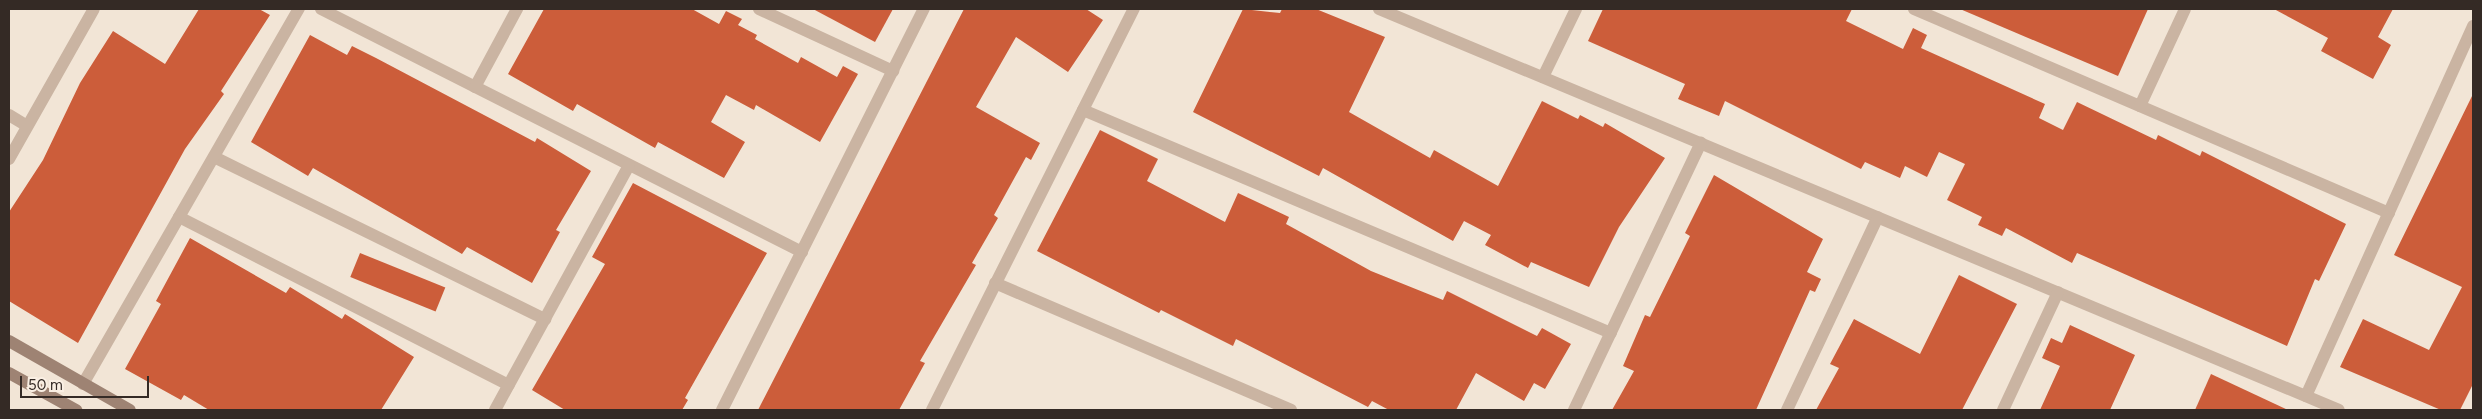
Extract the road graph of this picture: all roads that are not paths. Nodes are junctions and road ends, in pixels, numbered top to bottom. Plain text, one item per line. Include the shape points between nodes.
1 (94, 9) edge
2 (300, 9) edge
3 (321, 9) edge
4 (517, 9) edge
5 (759, 9) edge
6 (924, 9) edge
7 (1134, 9) edge
8 (1382, 9) edge
9 (1576, 9) edge
10 (1914, 9) edge
11 (2185, 9) edge
12 (2473, 26) edge
13 (893, 71) junction
14 (1543, 77) junction
15 (475, 87) junction
16 (2140, 106) junction
17 (1083, 110) junction
18 (9, 116) edge
19 (27, 126) junction
20 (1701, 143) junction
21 (214, 157) junction
22 (9, 159) edge
23 (629, 165) junction
24 (2389, 213) junction
25 (179, 217) junction
26 (1878, 217) junction
27 (802, 252) junction
28 (996, 283) junction
29 (2058, 292) junction
30 (545, 319) junction
31 (1610, 333) junction
32 (9, 341) edge
33 (9, 374) edge
34 (83, 384) junction
35 (509, 386) junction
36 (2306, 396) junction
37 (76, 410) edge
38 (130, 410) edge
39 (495, 410) edge
40 (722, 410) edge
41 (932, 410) edge
42 (1291, 410) edge
43 (1574, 410) edge
44 (1787, 410) edge
45 (2003, 410) edge
46 (2339, 410) edge

1 - 19 street
2 - 21 street
3 - 15 street
4 - 15 street
5 - 13 street
6 - 13 street
7 - 17 street
8 - 14 street
9 - 14 street
10 - 16 street
11 - 16 street
12 - 24 street
13 - 27 street
14 - 20 street
15 - 23 street
16 - 24 street
17 - 28 street
17 - 31 street
18 - 19 street
19 - 22 street
20 - 26 street
20 - 31 street
21 - 25 street
21 - 30 street
23 - 27 street
23 - 30 street
24 - 36 street
25 - 34 street
25 - 35 street
26 - 29 street
26 - 44 street
27 - 40 street
28 - 41 street
28 - 42 street
29 - 36 street
29 - 45 street
30 - 35 street
31 - 43 street
32 - 34 main road
33 - 37 main road
34 - 38 main road
35 - 39 street
36 - 46 street

